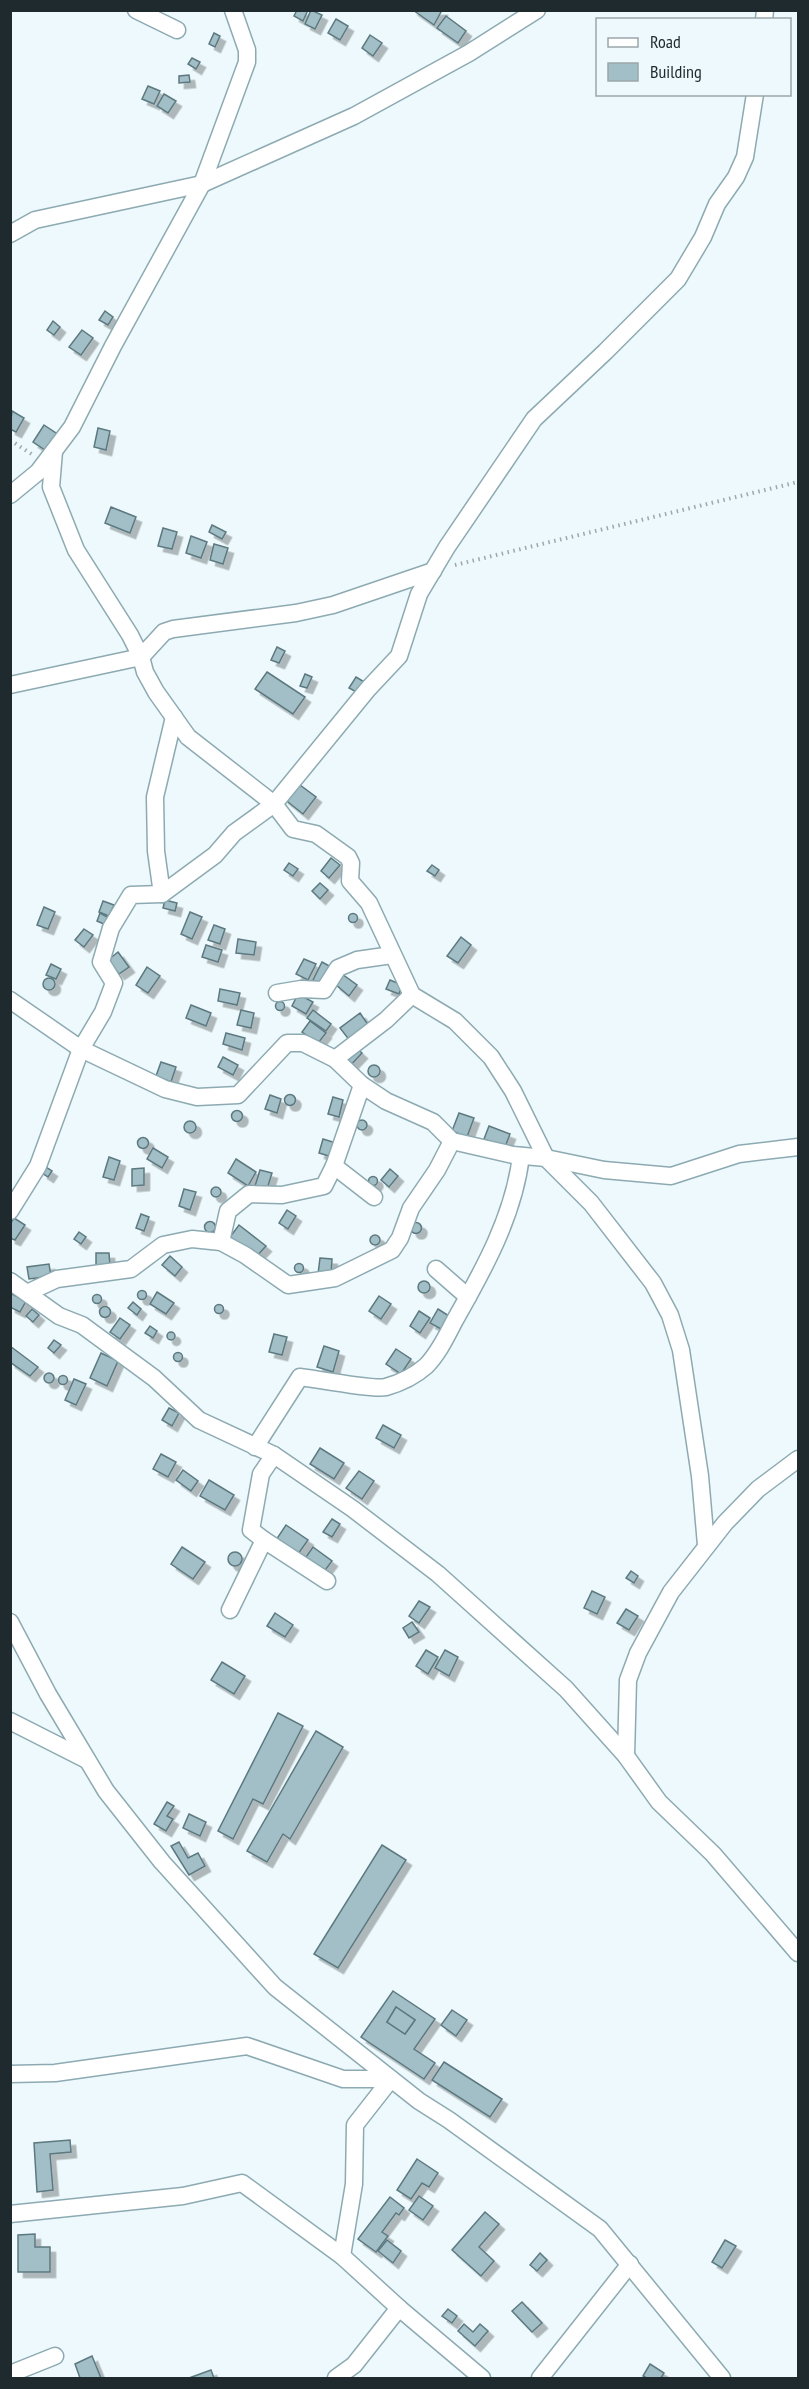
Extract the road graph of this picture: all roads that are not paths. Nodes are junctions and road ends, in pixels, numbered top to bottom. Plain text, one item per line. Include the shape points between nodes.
1 (136, 10) edge
2 (233, 10) edge
3 (537, 10) edge
4 (177, 30) dead end
5 (755, 96) edge
6 (202, 184) junction
7 (10, 234) edge
8 (50, 457) junction
9 (10, 495) edge
10 (433, 571) junction
11 (141, 657) junction
12 (10, 685) edge
13 (174, 717) junction
14 (274, 804) junction
15 (162, 894) junction
16 (392, 955) junction
17 (277, 993) dead end
18 (412, 995) junction
19 (10, 1000) edge
20 (81, 1049) junction
21 (335, 1059) junction
22 (362, 1085) junction
23 (452, 1141) junction
24 (798, 1147) edge
25 (521, 1156) junction
26 (546, 1158) junction
27 (334, 1166) junction
28 (374, 1197) dead end
29 (10, 1211) edge
30 (221, 1242) junction
31 (436, 1269) dead end
32 (10, 1281) edge
33 (28, 1292) junction
34 (468, 1297) junction
35 (255, 1447) junction
36 (274, 1455) junction
37 (798, 1459) edge
38 (264, 1540) junction
39 (706, 1545) junction
40 (327, 1581) dead end
41 (230, 1610) dead end
42 (10, 1622) edge
43 (10, 1721) edge
44 (626, 1756) junction
45 (88, 1761) junction
46 (798, 1953) edge
47 (10, 2074) edge
48 (391, 2079) junction
49 (10, 2214) edge
50 (342, 2256) junction
51 (630, 2264) junction
52 (399, 2308) junction
53 (55, 2356) dead end
54 (10, 2374) edge
55 (336, 2379) edge
56 (482, 2379) edge
57 (540, 2379) edge
58 (722, 2379) edge

1 - 4 street
2 - 6 street via 247,50 247,62
3 - 6 street via 354,116
5 - 10 street via 745,157 678,279 534,419
6 - 7 street via 35,220
6 - 8 street via 72,427
8 - 9 street
8 - 11 street via 51,487 76,550
10 - 11 street via 333,605 173,628 164,632
10 - 14 street via 419,594 399,656
11 - 12 street
11 - 13 street via 145,672
13 - 14 street via 188,737
13 - 15 street via 155,796
14 - 15 street
14 - 16 street via 293,829 316,834 348,857 350,881 369,903
15 - 20 street via 131,895 111,928 101,962 114,983 103,1012
16 - 17 street via 357,960 338,968 324,990
16 - 18 street
18 - 21 street
18 - 26 street via 455,1021 491,1057 513,1091
19 - 20 street
20 - 21 street via 165,1089 197,1097 238,1095 287,1043 303,1043
20 - 29 street via 38,1166
21 - 22 street
22 - 23 street via 386,1101 433,1122
22 - 27 street
23 - 25 street
23 - 30 street via 411,1208 392,1250 341,1275 288,1285
24 - 26 street via 739,1154 671,1176 604,1170
25 - 26 street
25 - 34 street via 497,1242
26 - 39 street via 591,1203 626,1246 670,1315 681,1350
27 - 28 street
27 - 30 street via 324,1186 282,1196 249,1194 228,1211
30 - 33 street via 173,1242 131,1269 57,1279
31 - 34 street
32 - 33 street
33 - 35 street via 59,1316 82,1325 154,1378 199,1420
34 - 35 street via 437,1352 420,1371 384,1388 300,1377
35 - 36 street
36 - 38 street via 261,1474 250,1530
36 - 44 street via 438,1574 566,1689
37 - 39 street via 758,1489
38 - 40 street
38 - 41 street
39 - 44 street via 673,1588 638,1653 627,1687
42 - 45 street
43 - 45 street
44 - 46 street via 659,1802 713,1854
45 - 48 street via 106,1791 162,1862 275,1987
47 - 48 street via 55,2073 247,2046 343,2079
48 - 50 street via 356,2125 354,2184
48 - 51 street via 600,2229
49 - 50 street via 183,2196 243,2183
50 - 52 street
51 - 57 street
51 - 58 street
52 - 55 street via 354,2365
52 - 56 street
53 - 54 street

